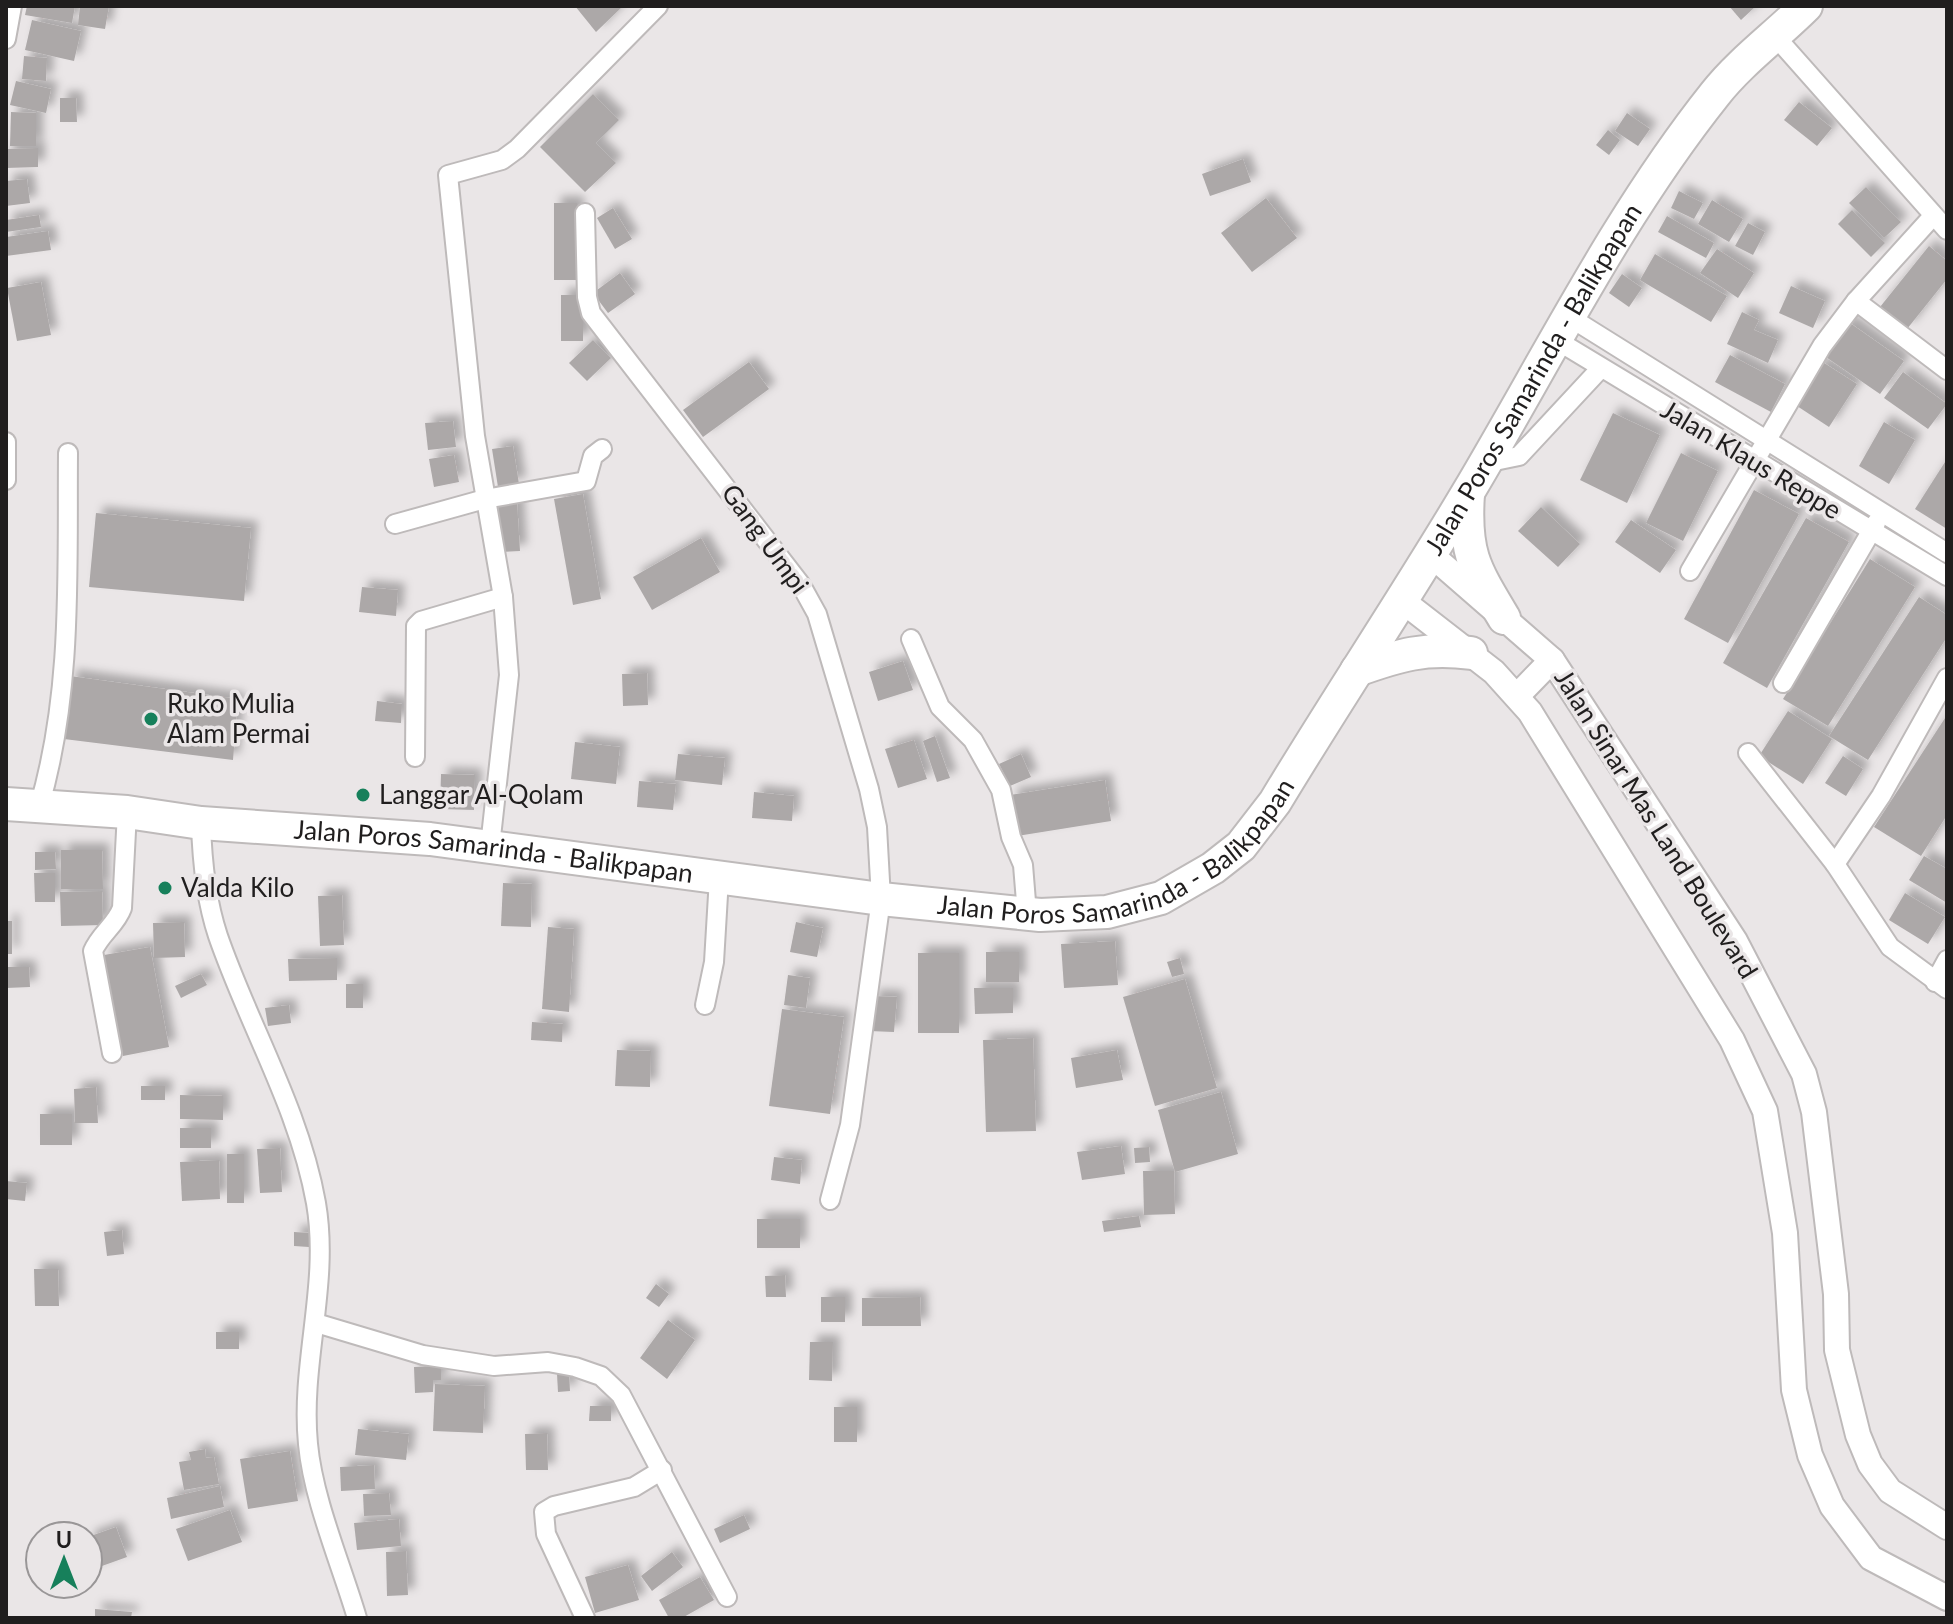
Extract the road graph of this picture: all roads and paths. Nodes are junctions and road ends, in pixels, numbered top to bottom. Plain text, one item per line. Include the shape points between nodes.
1 (12, 6) edge
2 (658, 6) edge
3 (1806, 6) edge
4 (1775, 36) junction
5 (6, 39) edge
6 (585, 213) dead end
7 (1933, 216) junction
8 (1947, 230) edge
9 (1856, 301) junction
10 (1564, 330) junction
11 (1623, 350) junction
12 (1947, 370) edge
13 (1604, 372) junction
14 (1765, 440) junction
15 (6, 442) edge
16 (602, 449) dead end
17 (68, 453) dead end
18 (1753, 461) junction
19 (1484, 463) junction
20 (6, 480) edge
21 (1468, 494) junction
22 (485, 499) junction
23 (1882, 514) junction
24 (395, 524) dead end
25 (1870, 531) junction
26 (1429, 553) junction
27 (1947, 553) edge
28 (1690, 571) dead end
29 (1947, 576) edge
30 (503, 597) junction
31 (1400, 599) junction
32 (1504, 618) junction
33 (911, 639) dead end
34 (1471, 653) junction
35 (1552, 660) junction
36 (1357, 670) junction
37 (1947, 678) edge
38 (1783, 683) dead end
39 (1517, 696) junction
40 (1748, 753) dead end
41 (415, 757) dead end
42 (6, 804) edge
43 (39, 807) junction
44 (127, 812) junction
45 (201, 823) junction
46 (490, 846) junction
47 (1835, 864) junction
48 (719, 878) junction
49 (881, 899) junction
50 (1027, 914) junction
51 (1947, 960) edge
52 (1941, 985) edge
53 (705, 1005) dead end
54 (112, 1053) dead end
55 (830, 1200) dead end
56 (316, 1323) junction
57 (662, 1470) junction
58 (1947, 1527) edge
59 (727, 1597) dead end
60 (1947, 1598) edge
61 (357, 1618) edge
62 (585, 1618) edge

1 - 5 street
2 - 22 street via 517,149 502,160 448,175
3 - 4 highway, Jalan Poros Samarinda - Balikpapan
4 - 7 street
4 - 10 highway, Jalan Poros Samarinda - Balikpapan via 1716,92 1637,204
6 - 49 street, Gang Umpi via 591,313 722,479 817,614 869,789
7 - 8 street
7 - 9 street
9 - 12 street
9 - 14 street
10 - 11 street, Jalan Klaus Reppe
10 - 13 street, Jalan Klaus Reppe
10 - 19 highway, Jalan Poros Samarinda - Balikpapan
11 - 13 street
11 - 14 street, Jalan Klaus Reppe
13 - 18 street, Jalan Klaus Reppe
13 - 19 street via 1519,456
14 - 18 street
14 - 23 street, Jalan Klaus Reppe
15 - 20 street
16 - 22 street via 593,456 586,481
17 - 43 street via 66,635 53,758
18 - 25 street, Jalan Klaus Reppe
18 - 28 street
19 - 21 highway, Jalan Poros Samarinda - Balikpapan
21 - 26 highway, Jalan Poros Samarinda - Balikpapan
21 - 32 highway via 1465,534 1471,559
22 - 24 street
22 - 30 street
23 - 25 street
23 - 27 street, Jalan Klaus Reppe
25 - 29 street, Jalan Klaus Reppe
25 - 38 street
26 - 31 highway, Jalan Poros Samarinda - Balikpapan
26 - 32 street, Jalan Sinar Mas Land Boulevard
30 - 41 street via 416,626
30 - 46 street via 509,675
31 - 34 street, Jalan Sinar Mas Land Boulevard
31 - 36 highway, Jalan Poros Samarinda - Balikpapan
32 - 35 street, Jalan Sinar Mas Land Boulevard
33 - 50 street via 940,707 973,740 1001,790 1023,865
34 - 36 highway via 1407,652
34 - 39 street, Jalan Sinar Mas Land Boulevard
35 - 39 street
35 - 58 street, Jalan Sinar Mas Land Boulevard via 1735,941 1804,1074 1821,1162 1837,1350 1858,1435 1890,1491
36 - 50 highway, Jalan Poros Samarinda - Balikpapan via 1275,802 1241,846 1213,868 1136,907
37 - 47 street via 1881,796
39 - 60 street, Jalan Sinar Mas Land Boulevard via 1724,1028 1765,1111 1785,1233 1794,1390 1810,1455 1832,1506 1871,1558
40 - 47 street
42 - 43 highway, Jalan Poros Samarinda - Balikpapan
43 - 44 highway, Jalan Poros Samarinda - Balikpapan
44 - 45 highway, Jalan Poros Samarinda - Balikpapan
44 - 54 street via 122,908 93,951
45 - 46 highway, Jalan Poros Samarinda - Balikpapan
45 - 56 street via 205,878 218,935 283,1089 309,1168 321,1240
46 - 48 highway, Jalan Poros Samarinda - Balikpapan
47 - 52 street via 1890,947
48 - 49 highway, Jalan Poros Samarinda - Balikpapan
48 - 53 street via 713,972
49 - 50 highway, Jalan Poros Samarinda - Balikpapan
49 - 55 street, Gang Umpi via 850,1125
51 - 52 street
56 - 57 street via 423,1355 494,1366 548,1362 601,1376 621,1395
56 - 61 street via 307,1398 308,1445
57 - 59 street
57 - 62 street via 634,1487 544,1512 546,1534

